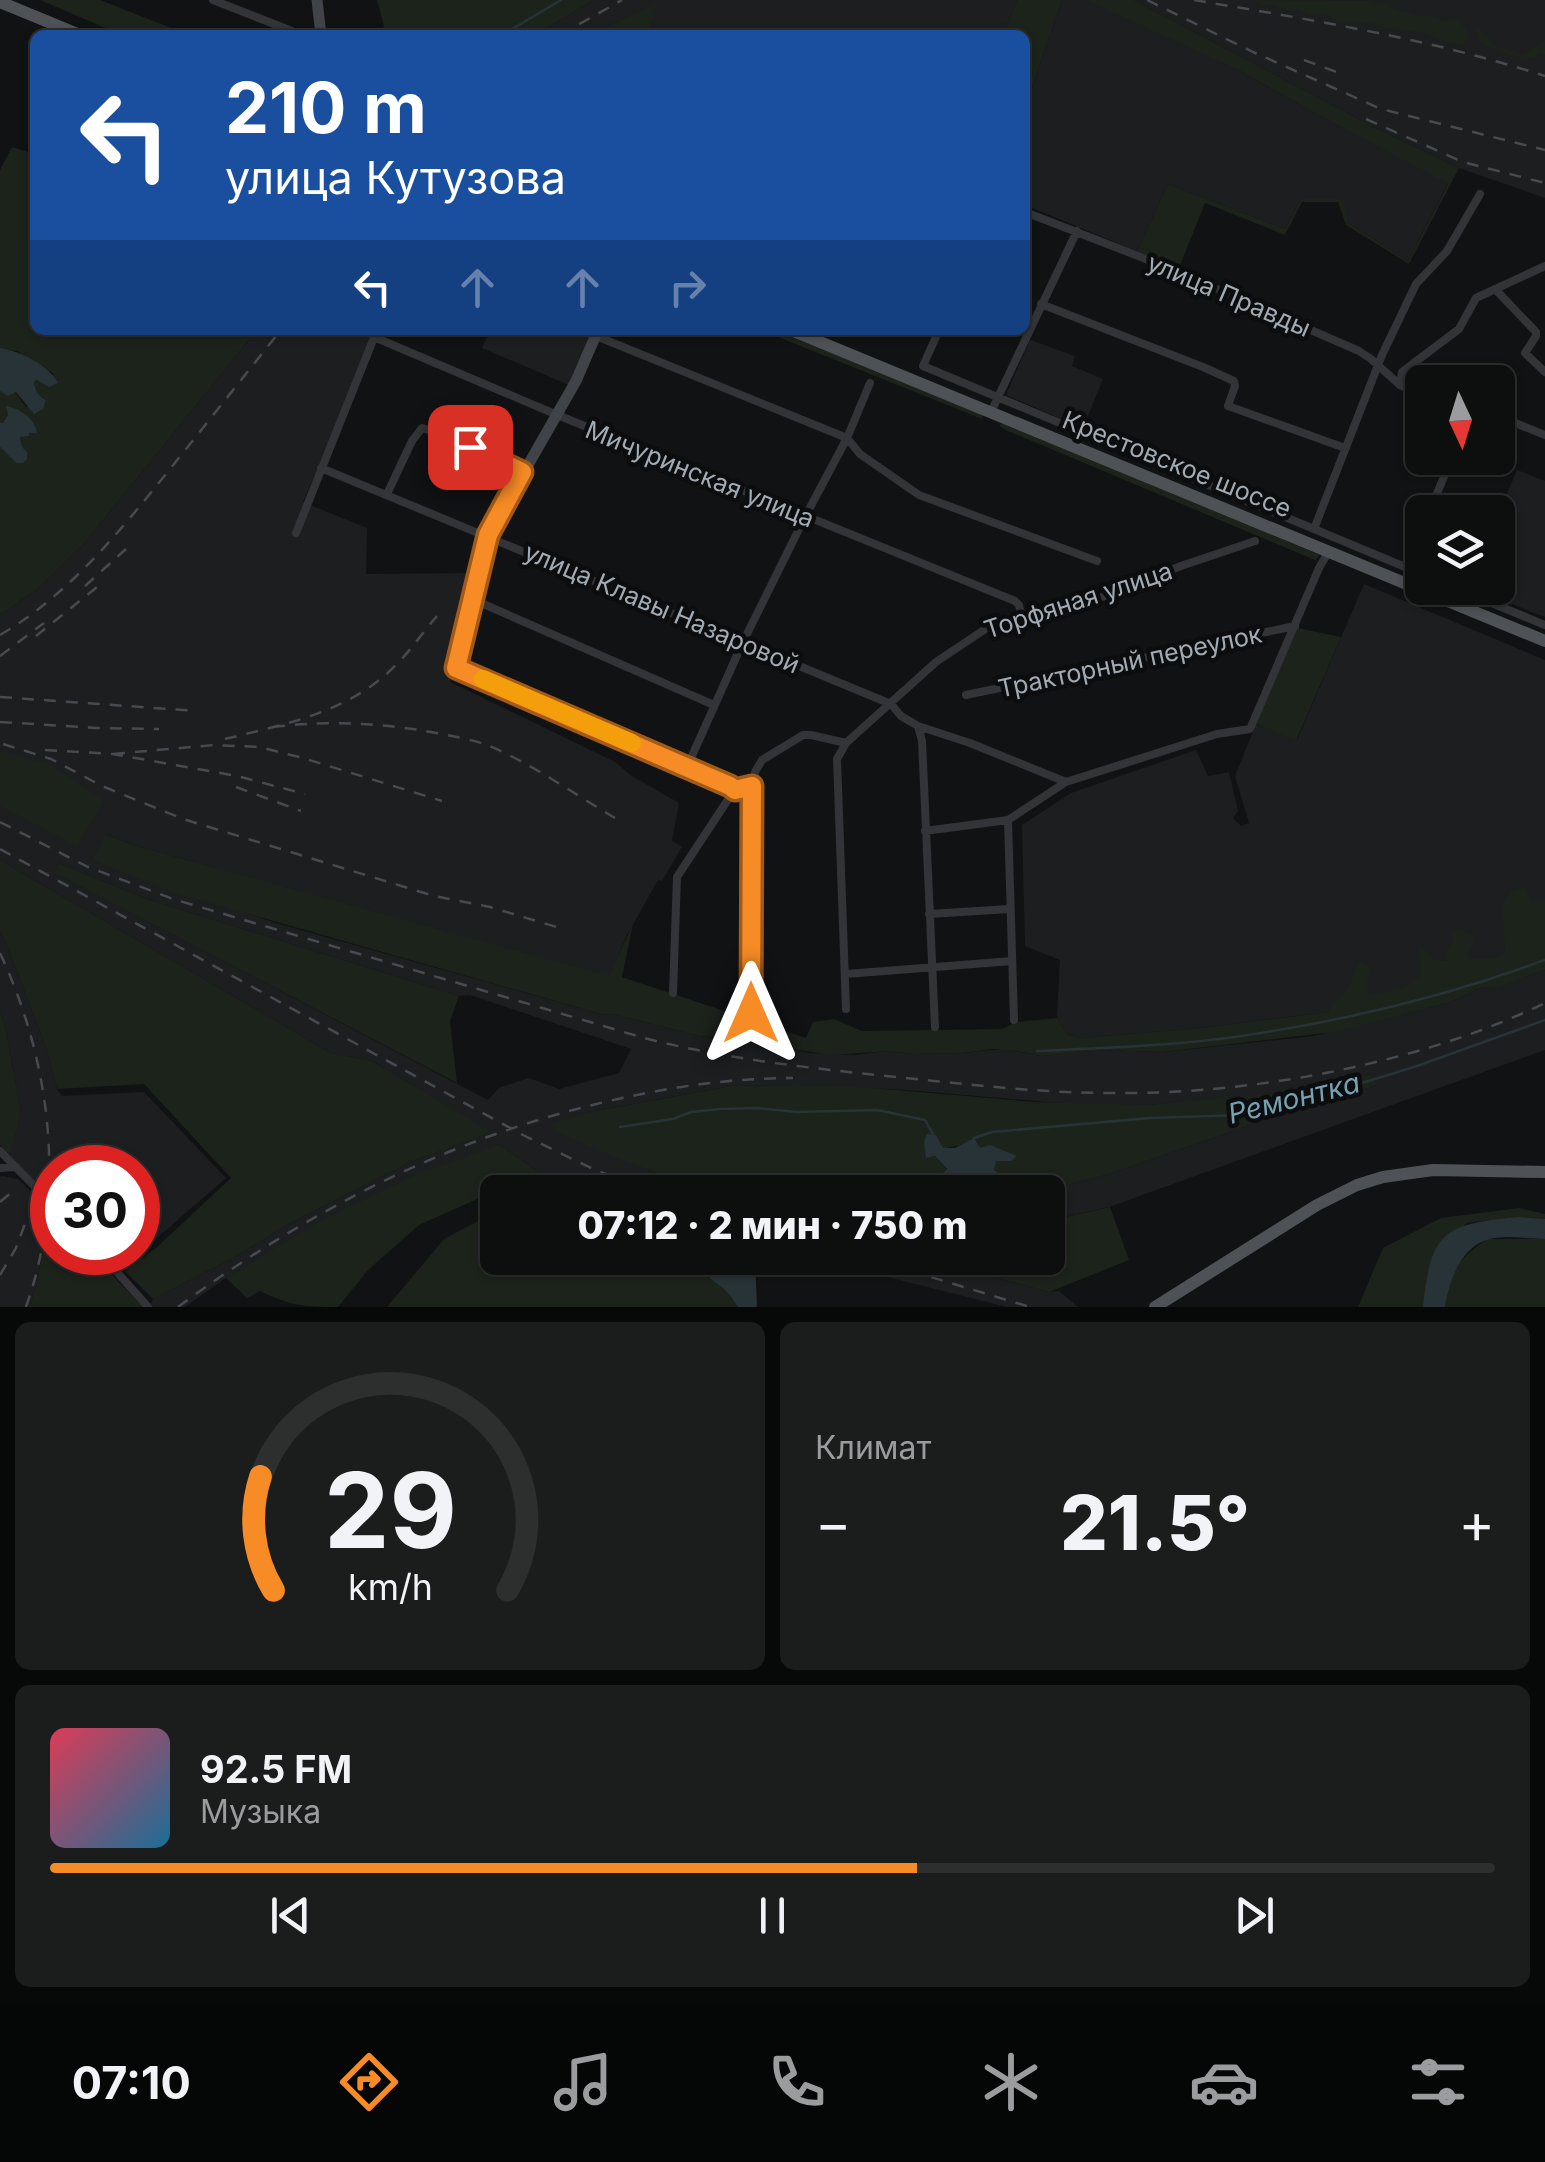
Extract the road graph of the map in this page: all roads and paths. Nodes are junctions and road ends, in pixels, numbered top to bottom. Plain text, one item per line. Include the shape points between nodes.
1 (213, 0) edge
2 (317, 0) edge
3 (0, 2) edge
4 (22, 5) edge
5 (70, 30) edge
6 (289, 30) edge
7 (320, 30) edge
8 (1480, 194) dead end
9 (1030, 214) edge
10 (1077, 231) junction
11 (1545, 266) edge
12 (1495, 289) junction
13 (1041, 304) junction
14 (1030, 328) edge
15 (375, 335) edge
16 (380, 335) edge
17 (596, 335) edge
18 (602, 335) edge
19 (803, 335) edge
20 (937, 335) edge
21 (1027, 335) edge
22 (1379, 367) junction
23 (1545, 372) edge
24 (870, 383) dead end
25 (1400, 385) junction
26 (1405, 387) edge
27 (998, 397) junction
28 (992, 412) junction
29 (556, 414) junction
30 (1515, 423) edge
31 (1545, 434) edge
32 (847, 438) junction
33 (1345, 448) junction
34 (322, 468) junction
35 (522, 472) junction
36 (387, 494) junction
37 (804, 517) junction
38 (1314, 529) junction
39 (296, 533) dead end
40 (488, 535) junction
41 (1255, 541) dead end
42 (1329, 551) junction
43 (1097, 561) dead end
44 (1405, 567) edge
45 (472, 599) junction
46 (1496, 605) edge
47 (1021, 614) junction
48 (1545, 625) edge
49 (1295, 626) junction
50 (1545, 641) edge
51 (743, 642) junction
52 (456, 668) joint
53 (966, 695) dead end
54 (890, 704) junction
55 (714, 705) junction
56 (918, 726) junction
57 (846, 742) junction
58 (687, 766) junction
59 (1066, 782) junction
60 (752, 786) junction
61 (735, 790) junction
62 (1008, 820) junction
63 (925, 831) junction
64 (1010, 909) junction
65 (929, 914) junction
66 (1012, 961) junction
67 (931, 966) junction
68 (846, 974) junction
69 (673, 993) dead end
70 (846, 1010) dead end
71 (751, 1013) dead end
72 (1014, 1020) dead end
73 (935, 1027) dead end
74 (0, 1151) edge
75 (16, 1167) junction
76 (0, 1168) edge
77 (1545, 1172) edge
78 (30, 1181) edge
79 (120, 1275) edge
80 (148, 1307) edge
81 (1155, 1307) edge

1 - 6 street
2 - 7 street
3 - 4 main road
4 - 5 main road
8 - 22 street via 1448,251 1416,284
9 - 10 street, улица Правды
10 - 13 street
10 - 22 street, улица Правды via 1360,352
11 - 12 street
12 - 23 street via 1536,332 1525,353
12 - 25 street via 1476,298 1459,329 1402,372
13 - 14 street
13 - 33 street via 1203,366 1234,381 1228,406
15 - 34 street
16 - 29 street, Мичуринская улица
17 - 29 street
18 - 32 street
19 - 28 main road, Крестовское шоссе
20 - 27 street via 924,366
21 - 27 street
22 - 25 street, улица Правды
22 - 33 street
24 - 32 street
25 - 26 street, улица Правды
27 - 28 street
27 - 38 street
28 - 42 main road, Крестовское шоссе
29 - 35 street
29 - 37 street, Мичуринская улица
30 - 31 street
32 - 37 street
32 - 43 street via 919,494
33 - 38 street
34 - 36 street, улица Клавы Назаровой
34 - 39 street
35 - 36 street via 422,428
35 - 40 street
36 - 40 street, улица Клавы Назаровой
37 - 47 street, Мичуринская улица via 1015,601
37 - 51 street
38 - 44 street
40 - 45 street
40 - 51 street, улица Клавы Назаровой
41 - 47 street, Торфяная улица via 1106,596
42 - 49 street
42 - 50 main road, Крестовское шоссе
45 - 52 street
45 - 55 street
46 - 48 street
47 - 54 street, Торфяная улица via 967,639
49 - 53 street, Тракторный переулок
49 - 59 street via 1250,729
51 - 54 street, улица Клавы Назаровой
51 - 55 street
52 - 58 street
54 - 56 street, улица Клавы Назаровой
54 - 57 street, Торфяная улица
55 - 58 street
56 - 59 street, улица Клавы Назаровой
56 - 63 street
57 - 60 street via 802,735 762,760
57 - 68 street via 837,759
58 - 61 street
59 - 62 street
60 - 61 street
60 - 71 street
61 - 69 street via 677,877
62 - 63 street
62 - 64 street
63 - 65 street
64 - 65 street
64 - 66 street
65 - 67 street
66 - 67 street
66 - 72 street
67 - 68 street
67 - 73 street
68 - 70 street
74 - 75 street
75 - 76 street
75 - 78 street
77 - 81 main road via 1434,1170 1358,1184
79 - 80 street

